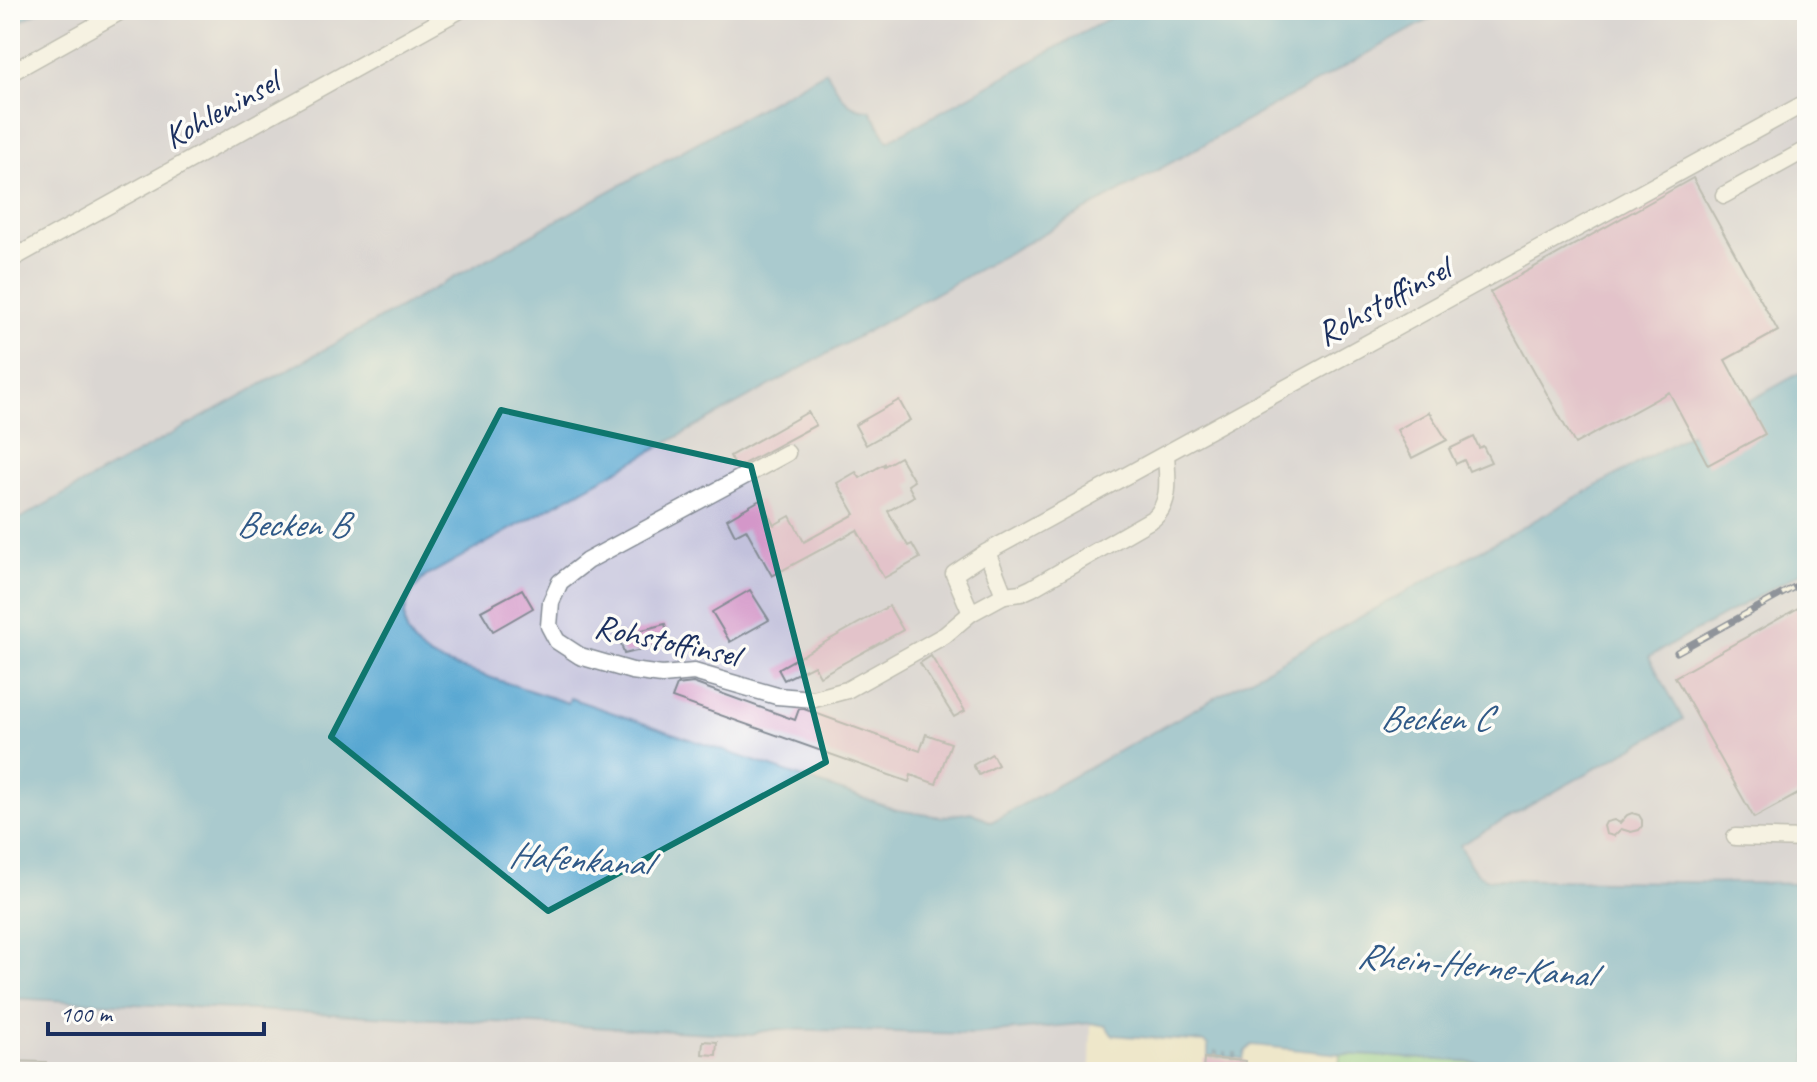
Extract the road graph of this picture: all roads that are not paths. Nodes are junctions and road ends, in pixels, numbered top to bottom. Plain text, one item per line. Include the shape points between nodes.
1 (123, 10) edge
2 (460, 10) edge
3 (10, 73) edge
4 (1807, 102) edge
5 (1807, 149) edge
6 (1724, 195) dead end
7 (10, 260) edge
8 (787, 453) dead end
9 (1166, 454) junction
10 (987, 552) junction
11 (1004, 595) junction
12 (971, 613) junction
13 (1735, 837) dead end
14 (1807, 839) edge

1 - 3 street
2 - 7 street, Kohleninsel
4 - 9 street, Rohstoffinsel
5 - 6 street
8 - 12 street, Rohstoffinsel via 587,561 560,582 549,626 557,641 580,656 632,671 694,672 777,696 814,699 847,690 945,635
9 - 10 street, Rohstoffinsel
9 - 11 street, Rohstoffinsel via 1163,511 1032,588
10 - 11 street
10 - 12 street, Rohstoffinsel via 954,574
11 - 12 street, Rohstoffinsel
13 - 14 street

